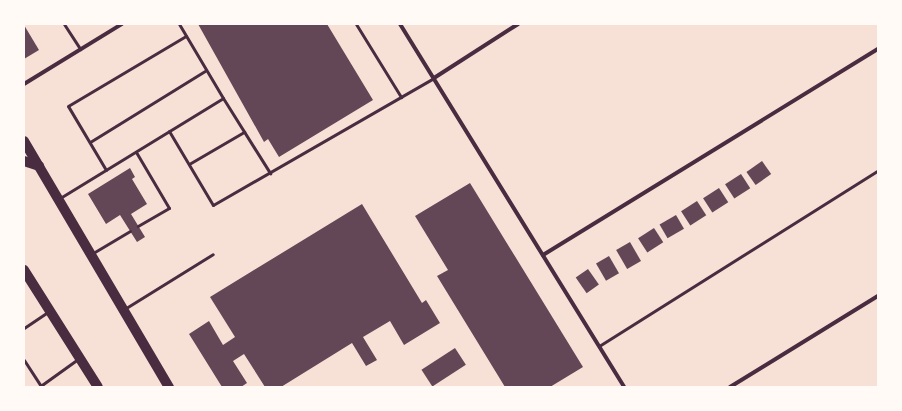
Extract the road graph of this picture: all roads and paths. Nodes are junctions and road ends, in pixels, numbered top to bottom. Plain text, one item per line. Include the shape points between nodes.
1 (64, 24) edge
2 (122, 24) edge
3 (179, 24) edge
4 (356, 24) edge
5 (400, 24) edge
6 (518, 24) edge
7 (186, 36) junction
8 (80, 49) junction
9 (878, 49) edge
10 (205, 71) junction
11 (434, 78) junction
12 (24, 84) edge
13 (401, 97) junction
14 (224, 98) junction
15 (170, 131) junction
16 (244, 132) junction
17 (24, 141) edge
18 (90, 142) junction
19 (136, 152) junction
20 (24, 161) edge
21 (189, 164) junction
22 (39, 166) junction
23 (106, 170) junction
24 (878, 170) edge
25 (270, 173) junction
26 (59, 198) junction
27 (138, 226) dead end
28 (130, 231) dead end
29 (93, 253) junction
30 (213, 254) dead end
31 (543, 255) junction
32 (25, 273) edge
33 (878, 296) edge
34 (124, 309) junction
35 (50, 310) junction
36 (24, 328) edge
37 (599, 346) junction
38 (80, 358) junction
39 (24, 360) edge
40 (40, 386) edge
41 (98, 387) edge
42 (169, 387) edge
43 (624, 387) edge
44 (730, 387) edge

1 - 8 lane
2 - 8 street
3 - 7 lane
4 - 13 lane
5 - 11 street
6 - 11 street
7 - 10 lane
7 - 18 lane via 68,106
8 - 12 street
9 - 31 street
10 - 14 lane
10 - 18 lane
11 - 13 lane
11 - 31 street
13 - 25 lane
14 - 15 lane
14 - 16 lane
15 - 19 lane
15 - 21 lane
16 - 21 lane
16 - 25 lane
17 - 22 highway
18 - 23 lane
19 - 23 lane
19 - 27 lane via 169,208
20 - 22 highway
21 - 25 lane via 213,205
22 - 26 highway
23 - 26 lane
24 - 37 lane
26 - 29 highway
28 - 29 lane
29 - 34 highway
30 - 34 lane
31 - 37 street
32 - 35 highway
33 - 44 street
34 - 42 highway
35 - 36 lane
35 - 38 highway
37 - 43 street
38 - 40 lane
38 - 41 highway
39 - 40 lane

